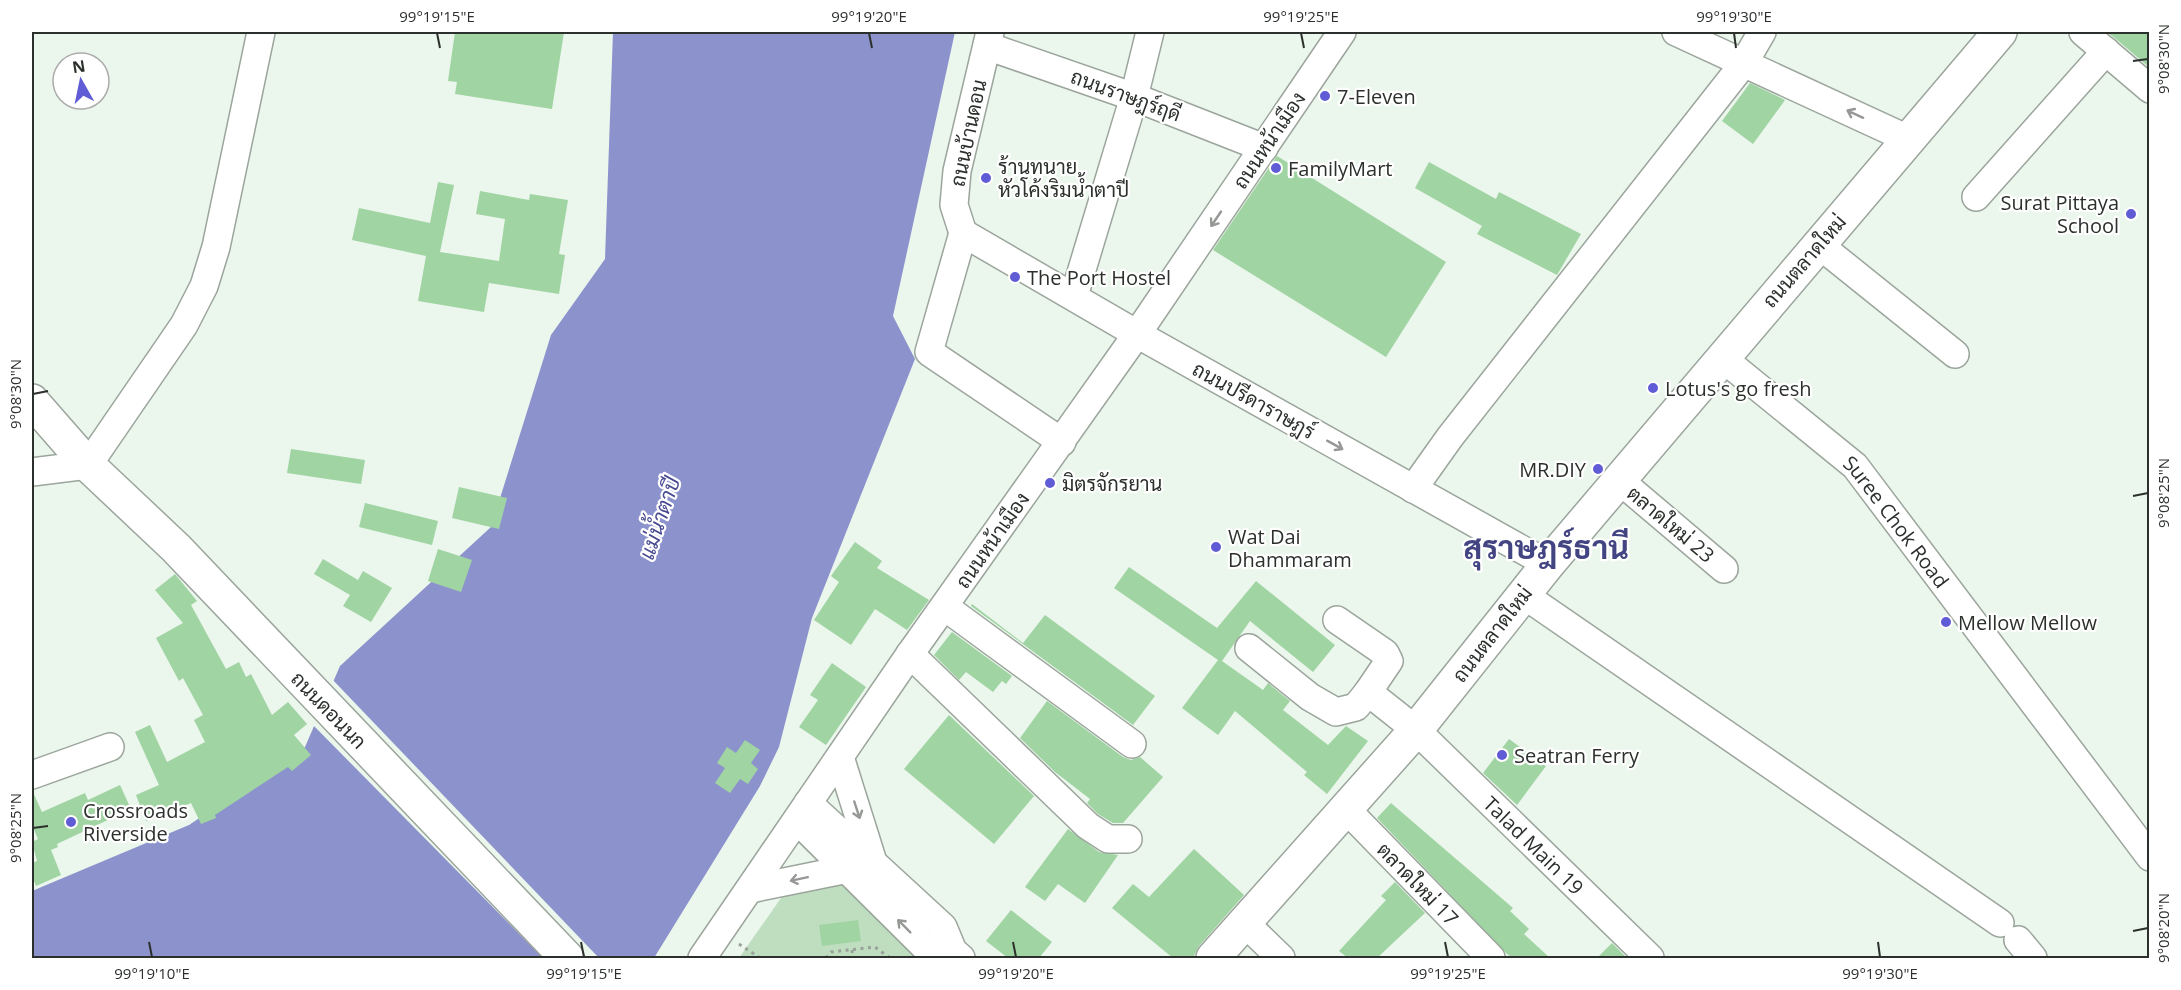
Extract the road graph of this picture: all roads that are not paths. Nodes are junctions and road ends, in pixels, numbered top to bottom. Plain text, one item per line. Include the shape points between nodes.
1 (261, 32) edge
2 (1150, 32) edge
3 (1342, 32) edge
4 (1676, 32) edge
5 (1762, 32) edge
6 (2000, 32) edge
7 (2083, 32) edge
8 (988, 39) edge
9 (2106, 51) junction
10 (1744, 63) junction
11 (2150, 89) edge
12 (1134, 97) junction
13 (1908, 139) junction
14 (1264, 148) junction
15 (1976, 197) dead end
16 (963, 233) junction
17 (1818, 244) junction
18 (1074, 296) junction
19 (1137, 334) junction
20 (1955, 354) dead end
21 (1721, 357) junction
22 (32, 401) edge
23 (1062, 442) junction
24 (88, 465) junction
25 (32, 472) edge
26 (1618, 480) junction
27 (1413, 489) junction
28 (1548, 564) junction
29 (1724, 569) dead end
30 (1524, 595) junction
31 (945, 607) junction
32 (1337, 620) dead end
33 (1249, 648) dead end
34 (910, 654) junction
35 (1368, 692) junction
36 (1416, 730) junction
37 (1132, 744) dead end
38 (110, 747) dead end
39 (840, 757) junction
40 (32, 775) edge
41 (1346, 810) junction
42 (802, 812) junction
43 (1128, 839) dead end
44 (2150, 857) edge
45 (874, 863) junction
46 (848, 869) junction
47 (750, 889) junction
48 (1245, 923) junction
49 (2017, 940) edge
50 (957, 955) edge
51 (567, 958) edge
52 (702, 958) edge
53 (1213, 958) edge
54 (1281, 958) edge
55 (1491, 958) edge
56 (1650, 958) edge

1 - 24 street via 216,247 204,286 184,325
2 - 12 street
3 - 14 street, ถนนหน้าเมือง
4 - 10 street
5 - 10 street
6 - 13 main road, ถนนตลาดใหม่
7 - 9 street
8 - 12 street, ถนนราษฎร์ฤดี
8 - 16 street, ถนนบ้านดอน via 957,171 954,205
9 - 11 street
9 - 15 street
13 -> 10 street
10 - 27 street
12 - 14 street, ถนนราษฎร์ฤดี
12 - 18 street
13 - 17 main road, ถนนตลาดใหม่
14 -> 19 street, ถนนหน้าเมือง
16 - 18 street, ถนนปรีดาราษฎร์
16 - 23 street via 929,352
17 - 20 street
17 - 21 main road, ถนนตลาดใหม่
18 - 19 street, ถนนปรีดาราษฎร์
19 - 23 street, ถนนหน้าเมือง
19 -> 27 street, ถนนปรีดาราษฎร์
21 - 26 main road, ถนนตลาดใหม่
21 - 44 street, Suree Chok Road via 1855,466
22 - 24 main road, ถนนดอนนก
23 - 31 street, ถนนหน้าเมือง
24 - 25 street
24 - 51 main road, ถนนดอนนก via 176,548
26 - 28 main road, ถนนตลาดใหม่
26 - 29 street, ตลาดใหม่ 23
27 - 28 street, ถนนปรีดาราษฎร์
28 - 30 main road, ถนนตลาดใหม่
30 - 36 main road, ถนนตลาดใหม่
30 - 49 street
31 - 34 street, ถนนหน้าเมือง
31 - 37 street
32 - 35 street via 1385,653 1389,661
33 - 35 street via 1310,697 1336,712 1356,707
34 - 39 street, ถนนหน้าเมือง
34 - 43 street via 1088,826 1108,839
35 - 36 street, Talad Main 19
36 - 41 main road, ถนนตลาดใหม่
36 - 56 street, Talad Main 19
38 - 40 street
39 - 42 street, ถนนหน้าเมือง
39 -> 45 street
41 - 48 main road, ถนนตลาดใหม่
41 - 55 street, ตลาดใหม่ 17
42 - 45 street
42 - 46 street
42 - 47 street, ถนนหน้าเมือง
45 - 50 street via 943,927
46 -> 47 street
50 -> 46 street via 926,948
47 - 52 street, ถนนหน้าเมือง
48 - 53 main road, ถนนตลาดใหม่
48 - 54 street

